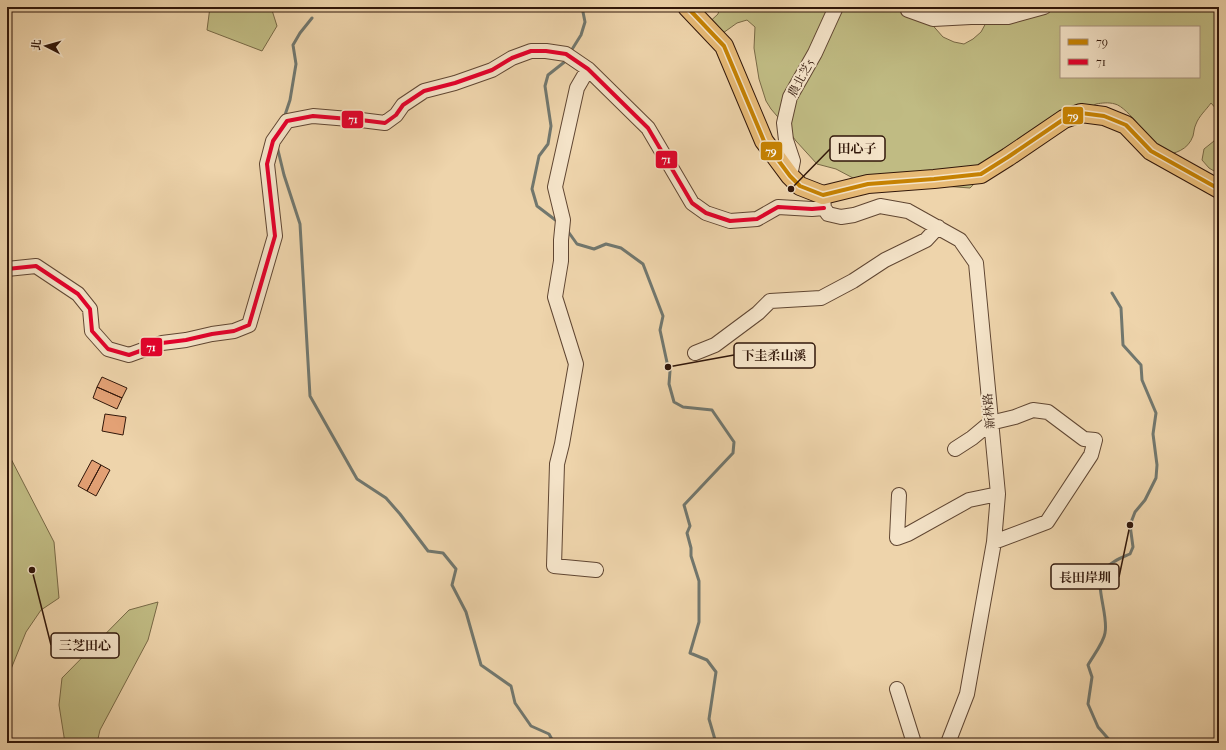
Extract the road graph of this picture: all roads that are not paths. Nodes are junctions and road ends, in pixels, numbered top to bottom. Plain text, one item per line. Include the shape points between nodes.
1 (687, 7) edge
2 (836, 7) edge
3 (908, 7) edge
4 (1044, 7) edge
5 (975, 12) edge
6 (588, 68) junction
7 (790, 176) junction
8 (1219, 190) edge
9 (823, 201) junction
10 (938, 227) junction
11 (7, 269) edge
12 (695, 353) dead end
13 (990, 423) junction
14 (955, 449) dead end
15 (998, 494) junction
16 (899, 495) dead end
17 (994, 542) junction
18 (596, 570) dead end
19 (897, 689) dead end
20 (914, 743) edge
21 (948, 743) edge

1 - 7 main road via 724,46 764,141
2 - 7 street, 農北芝5 via 815,53 790,97 784,123 793,161
3 - 5 street via 908,10 933,19
4 - 5 street via 1008,17
6 - 9 street via 648,128 692,202 706,213 730,221 757,219 778,207 812,209
6 - 11 street via 570,57 546,51 531,51 512,58 492,70 424,91 403,105 396,115 385,123 313,116 287,122 273,141 267,164 275,236 249,325 234,331 162,343 129,355 108,349 92,331 90,309 78,294 36,266
6 - 18 street via 577,88 555,187 563,220 561,261 555,297 576,364 557,464 554,566
7 - 9 main road
8 - 9 main road via 1151,151 1126,125 1104,116 1081,113 1064,119 981,174 868,184
9 - 10 street, 新林路 via 828,214 841,217 880,206 908,211
10 - 12 street via 926,240 885,260 853,282 821,298 770,301 715,345
10 - 13 street, 新林路 via 960,240 976,263
13 - 14 street
13 - 15 street, 新林路
13 - 17 street via 1033,410 1048,412 1084,439 1095,440 1091,455 1047,522
15 - 16 street via 969,500 897,538
15 - 17 street, 新林路
17 - 21 street, 新林路 via 967,694
19 - 20 street

